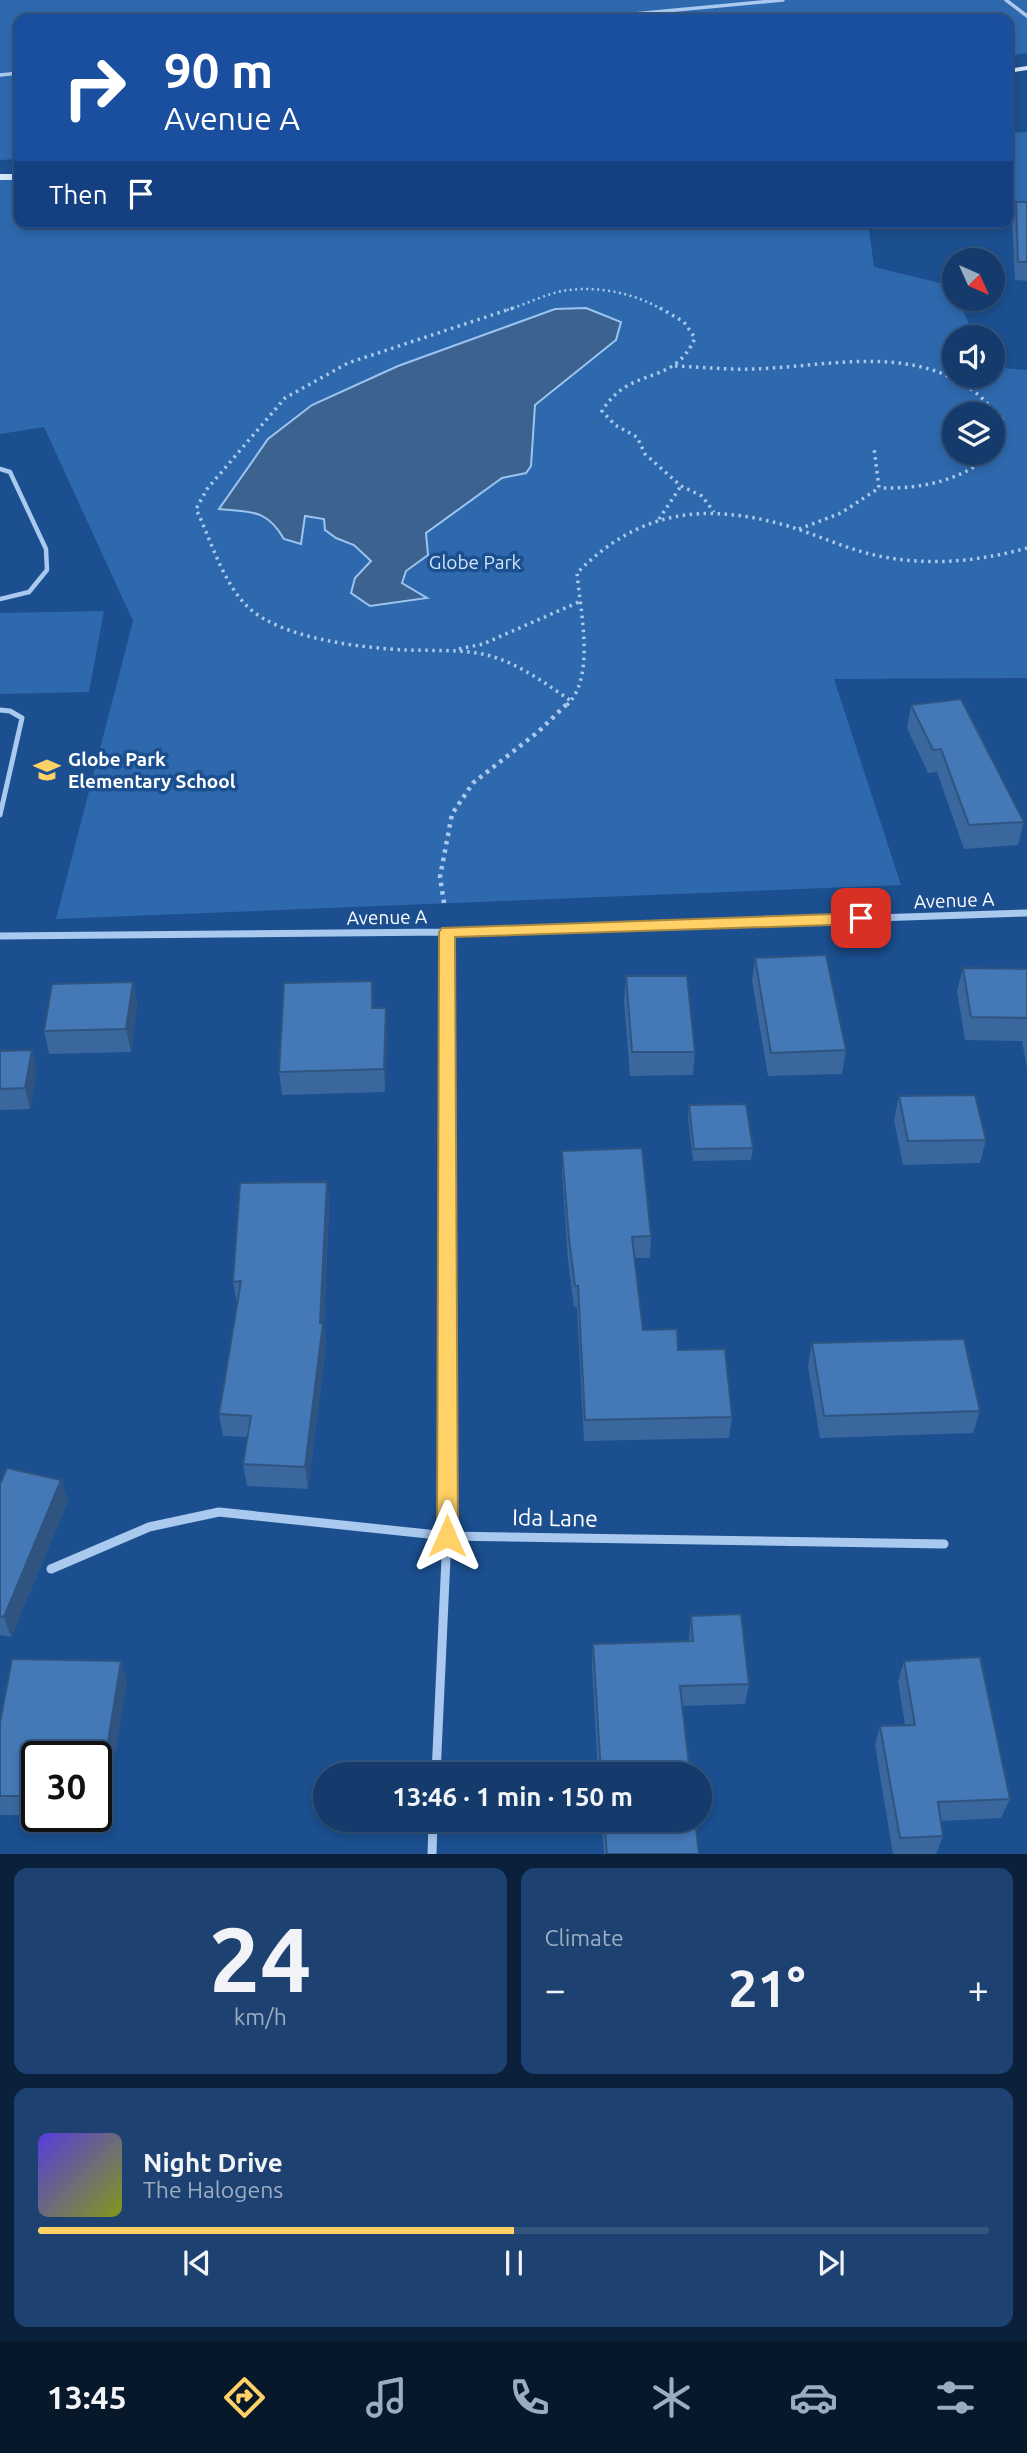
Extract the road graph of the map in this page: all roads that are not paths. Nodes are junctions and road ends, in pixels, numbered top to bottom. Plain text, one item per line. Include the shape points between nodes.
1 (783, 0) edge
2 (1006, 0) edge
3 (633, 14) edge
4 (1027, 16) edge
5 (0, 468) edge
6 (0, 599) edge
7 (0, 710) edge
8 (0, 815) edge
9 (1027, 913) edge
10 (447, 932) junction
11 (0, 936) edge
12 (447, 1536) junction
13 (944, 1544) dead end
14 (51, 1569) dead end
15 (437, 1762) edge
16 (433, 1832) edge
17 (432, 1854) edge

1 - 3 lane
2 - 4 lane
5 - 6 lane via 10,472 46,549 47,570 29,592
7 - 8 lane via 22,718
9 - 10 street, Avenue A
10 - 11 street, Avenue A
10 - 12 street
12 - 13 street, Ida Lane
12 - 14 street, Ida Lane via 219,1511 149,1527
12 - 15 street
16 - 17 street

